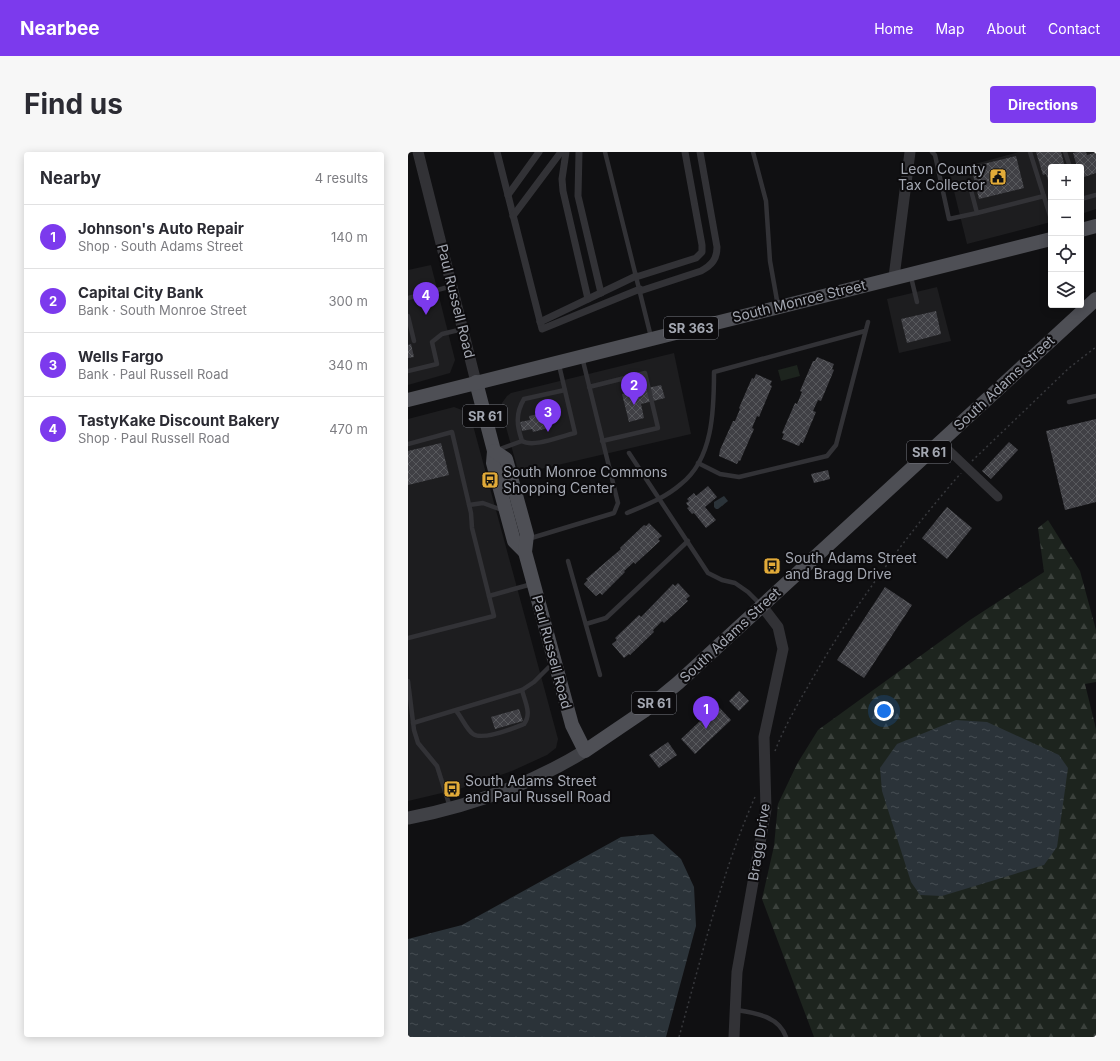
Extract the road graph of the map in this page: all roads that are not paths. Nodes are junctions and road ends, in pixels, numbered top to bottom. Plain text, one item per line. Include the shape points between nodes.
1 (418, 152) edge
2 (497, 152) edge
3 (539, 152) edge
4 (561, 152) edge
5 (566, 152) edge
6 (579, 152) edge
7 (605, 152) edge
8 (685, 152) edge
9 (700, 152) edge
10 (753, 152) edge
11 (910, 152) edge
12 (932, 152) edge
13 (1030, 152) edge
14 (1065, 152) edge
15 (1069, 164) edge
16 (971, 190) dead end
17 (508, 195) junction
18 (1096, 195) edge
19 (1044, 196) junction
20 (1084, 198) edge
21 (1046, 202) joint
22 (1048, 209) edge
23 (977, 212) junction
24 (513, 216) junction
25 (1096, 226) edge
26 (1084, 229) edge
27 (1048, 240) edge
28 (910, 273) junction
29 (636, 276) junction
30 (894, 277) junction
31 (452, 286) junction
32 (640, 290) junction
33 (601, 293) junction
34 (408, 298) edge
35 (588, 299) junction
36 (1096, 299) edge
37 (917, 302) dead end
38 (778, 306) junction
39 (408, 316) edge
40 (540, 322) junction
41 (868, 322) dead end
42 (463, 329) junction
43 (865, 331) junction
44 (652, 338) junction
45 (414, 341) dead end
46 (581, 356) junction
47 (558, 361) junction
48 (408, 371) edge
49 (476, 382) junction
50 (589, 387) junction
51 (565, 390) junction
52 (1096, 396) edge
53 (408, 400) edge
54 (1069, 402) dead end
55 (522, 441) junction
56 (602, 441) junction
57 (940, 442) junction
58 (408, 444) edge
59 (494, 451) junction
60 (629, 453) dead end
61 (698, 463) junction
62 (998, 497) dead end
63 (660, 499) junction
64 (469, 505) junction
65 (506, 513) junction
66 (627, 513) dead end
67 (688, 541) junction
68 (526, 546) junction
69 (568, 561) dead end
70 (533, 584) junction
71 (489, 596) junction
72 (762, 606) junction
73 (586, 624) junction
74 (408, 638) edge
75 (555, 661) junction
76 (600, 675) dead end
77 (408, 681) edge
78 (522, 690) junction
79 (457, 712) junction
80 (413, 724) junction
81 (585, 751) junction
82 (450, 808) junction
83 (408, 818) edge
84 (734, 1010) junction
85 (734, 1037) edge
86 (786, 1037) edge

1 - 31 street, Paul Russell Road
2 - 17 street
3 - 17 street
4 - 24 street
5 - 35 street via 563,190
6 - 33 street via 578,196
7 - 29 lane
8 - 29 street via 702,252 696,258
9 - 32 street via 717,255 709,267
10 - 38 lane via 766,201 770,261
11 - 30 street
12 - 23 lane via 935,155 949,219
13 - 19 lane
14 - 15 lane
16 - 23 lane
17 - 24 street
18 - 20 lane
19 - 21 lane
19 - 23 lane
21 - 22 lane
24 - 40 street
25 - 26 main road
27 - 28 main road, South Monroe Street / SR 363
28 - 30 main road, South Monroe Street / SR 363
28 - 37 lane
29 - 32 lane
29 - 33 street
30 - 38 main road, South Monroe Street / SR 363
31 - 34 lane
31 - 42 street, Paul Russell Road
32 - 40 street via 542,329
32 - 44 lane
33 - 35 street
35 - 40 street
36 - 57 main road, South Adams Street / SR 61
38 - 44 main road, South Monroe Street / SR 363
39 - 45 lane
41 - 43 lane
42 - 48 lane via 442,334 432,342 437,364
42 - 49 street, Paul Russell Road
43 - 61 lane via 714,372 708,437 703,456
43 - 61 lane via 836,446 827,456 739,477 720,474
44 - 46 main road, South Monroe Street / SR 363
46 - 47 main road, South Monroe Street / SR 363
46 - 50 lane
47 - 49 main road, South Monroe Street / SR 363
47 - 51 lane
49 - 53 main road, South Monroe Street / SR 61
49 - 59 main road, Paul Russell Road / SR 61
50 - 56 lane
50 - 56 lane via 645,373 658,428
51 - 55 lane via 524,399 519,407 517,424
51 - 55 lane via 575,433 534,444
52 - 54 lane
55 - 59 lane
56 - 68 lane via 618,503 614,513
57 - 62 street
57 - 72 main road, South Adams Street / SR 61
58 - 64 lane via 452,432
59 - 65 main road, Paul Russell Road / SR 61 via 493,463
59 - 68 main road, Paul Russell Road / SR 61 via 506,459 527,535
60 - 63 lane
61 - 63 lane via 682,484
63 - 66 lane
63 - 67 lane
64 - 65 lane via 483,503
64 - 71 lane via 472,528
65 - 68 main road, Paul Russell Road / SR 61 via 514,541
67 - 72 lane via 708,573 735,583
67 - 73 lane via 606,618
68 - 70 main road, Paul Russell Road / SR 61
69 - 73 lane
70 - 71 lane
70 - 75 main road, Paul Russell Road / SR 61
71 - 74 lane via 494,616
72 - 81 main road, South Adams Street / SR 61 via 644,711
72 - 84 street, Bragg Drive via 778,627 783,649 764,737 766,809 737,972
73 - 76 lane
75 - 78 lane
75 - 81 main road, Paul Russell Road / SR 61 via 572,725
77 - 80 lane
78 - 79 lane
78 - 79 lane via 529,713 524,724 477,737 472,734
79 - 80 lane
80 - 82 lane via 418,743 437,766
81 - 82 main road, South Adams Street via 554,769 512,788
82 - 83 main road, South Adams Street
84 - 85 street, Bragg Drive
84 - 86 lane via 759,1014 775,1022 784,1030

